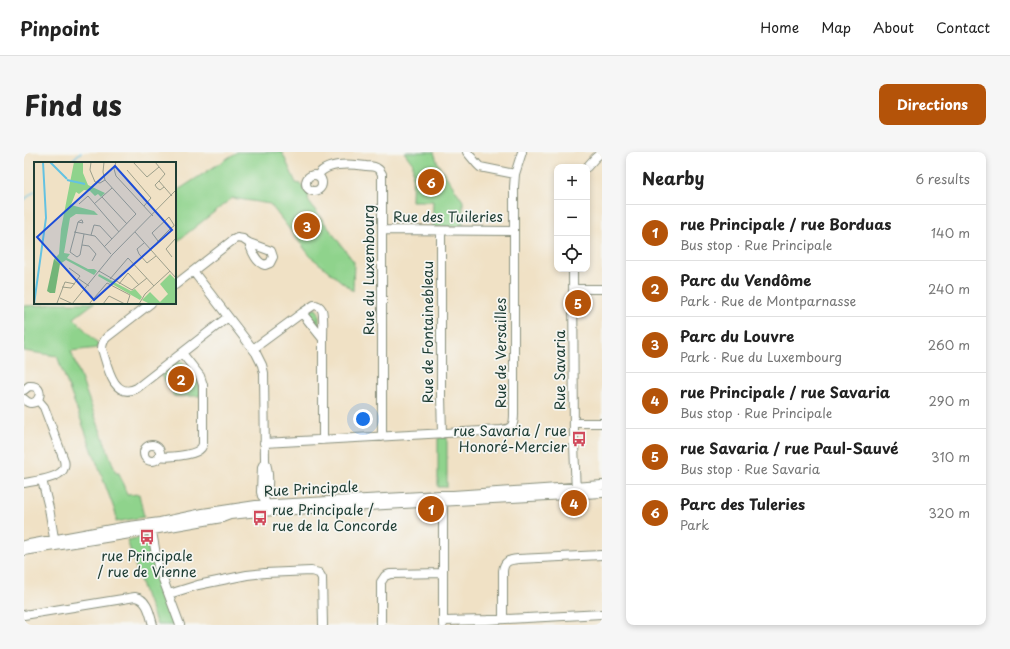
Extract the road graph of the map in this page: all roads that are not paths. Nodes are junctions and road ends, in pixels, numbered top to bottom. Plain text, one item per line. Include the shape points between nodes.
1 (467, 152) edge
2 (522, 152) edge
3 (602, 152) edge
4 (590, 164) edge
5 (515, 174) junction
6 (318, 175) dead end
7 (383, 230) junction
8 (441, 231) junction
9 (514, 231) junction
10 (249, 243) dead end
11 (193, 271) junction
12 (573, 272) edge
13 (176, 284) edge
14 (573, 289) junction
15 (602, 289) edge
16 (150, 304) edge
17 (302, 313) junction
18 (228, 318) junction
19 (323, 340) junction
20 (253, 349) junction
21 (182, 353) junction
22 (24, 390) edge
23 (24, 399) edge
24 (38, 400) junction
25 (574, 423) junction
26 (602, 423) edge
27 (442, 434) junction
28 (382, 437) junction
29 (323, 440) junction
30 (264, 443) junction
31 (160, 456) dead end
32 (42, 480) junction
33 (24, 483) edge
34 (602, 485) edge
35 (576, 491) junction
36 (602, 493) edge
37 (443, 498) junction
38 (265, 504) junction
39 (152, 527) junction
40 (55, 543) junction
41 (24, 545) edge
42 (24, 551) edge
43 (602, 555) edge
44 (443, 573) junction
45 (169, 594) junction
46 (602, 614) edge
47 (24, 615) edge
48 (503, 619) junction
49 (443, 623) edge
50 (154, 625) edge
51 (180, 625) edge
52 (322, 625) edge
53 (381, 625) edge

1 - 5 street via 480,167
2 - 5 street, Rue de Versailles
3 - 4 street
5 - 9 street, Rue de Versailles
6 - 7 street, Rue du Luxembourg via 327,168 341,165 354,164 378,169 382,174
7 - 8 street, Rue des Tuileries
7 - 28 street, Rue du Luxembourg
8 - 9 street, Rue des Tuileries
8 - 27 street, Rue de Fontainebleau
9 - 27 street, Rue de Versailles via 514,422 506,430
10 - 11 street via 240,238 233,240
11 - 13 street
11 - 18 street
12 - 14 street, Rue Savaria
14 - 15 street
14 - 25 street, Rue Savaria
16 - 21 street via 107,337 102,344 114,382 123,390 133,390
17 - 19 street
17 - 19 street via 314,305 322,309
17 - 20 street
18 - 20 street
18 - 21 street
19 - 29 street
20 - 30 street via 264,373
21 - 31 street via 200,376 203,385 203,444 200,450 194,453
22 - 24 street via 29,386 36,388 40,395
23 - 24 street via 30,403
24 - 32 street via 44,407 65,465 60,473
25 - 26 street
25 - 35 street, Rue Savaria
27 - 28 street, Rue de Versailles
28 - 29 street, Rue de Versailles
29 - 30 street, Rue de Versailles
30 - 38 street via 268,468
32 - 33 street
32 - 40 street
34 - 35 street, Rue Principale
35 - 36 street, Rue Principale
35 - 37 street, Rue Principale
37 - 38 street, Rue Principale
37 - 44 street
38 - 39 street, Rue Principale via 203,513
39 - 40 street, Rue Principale
39 - 45 street via 158,566
40 - 41 street, Rue Principale
40 - 42 street, Rue Principale
43 - 48 street via 518,559 507,562 502,572
44 - 49 street
44 - 53 street via 385,576 381,582
45 - 51 street
45 - 52 street via 247,575 314,571 322,578
46 - 48 street
47 - 50 street via 135,597 145,602
48 - 49 street

